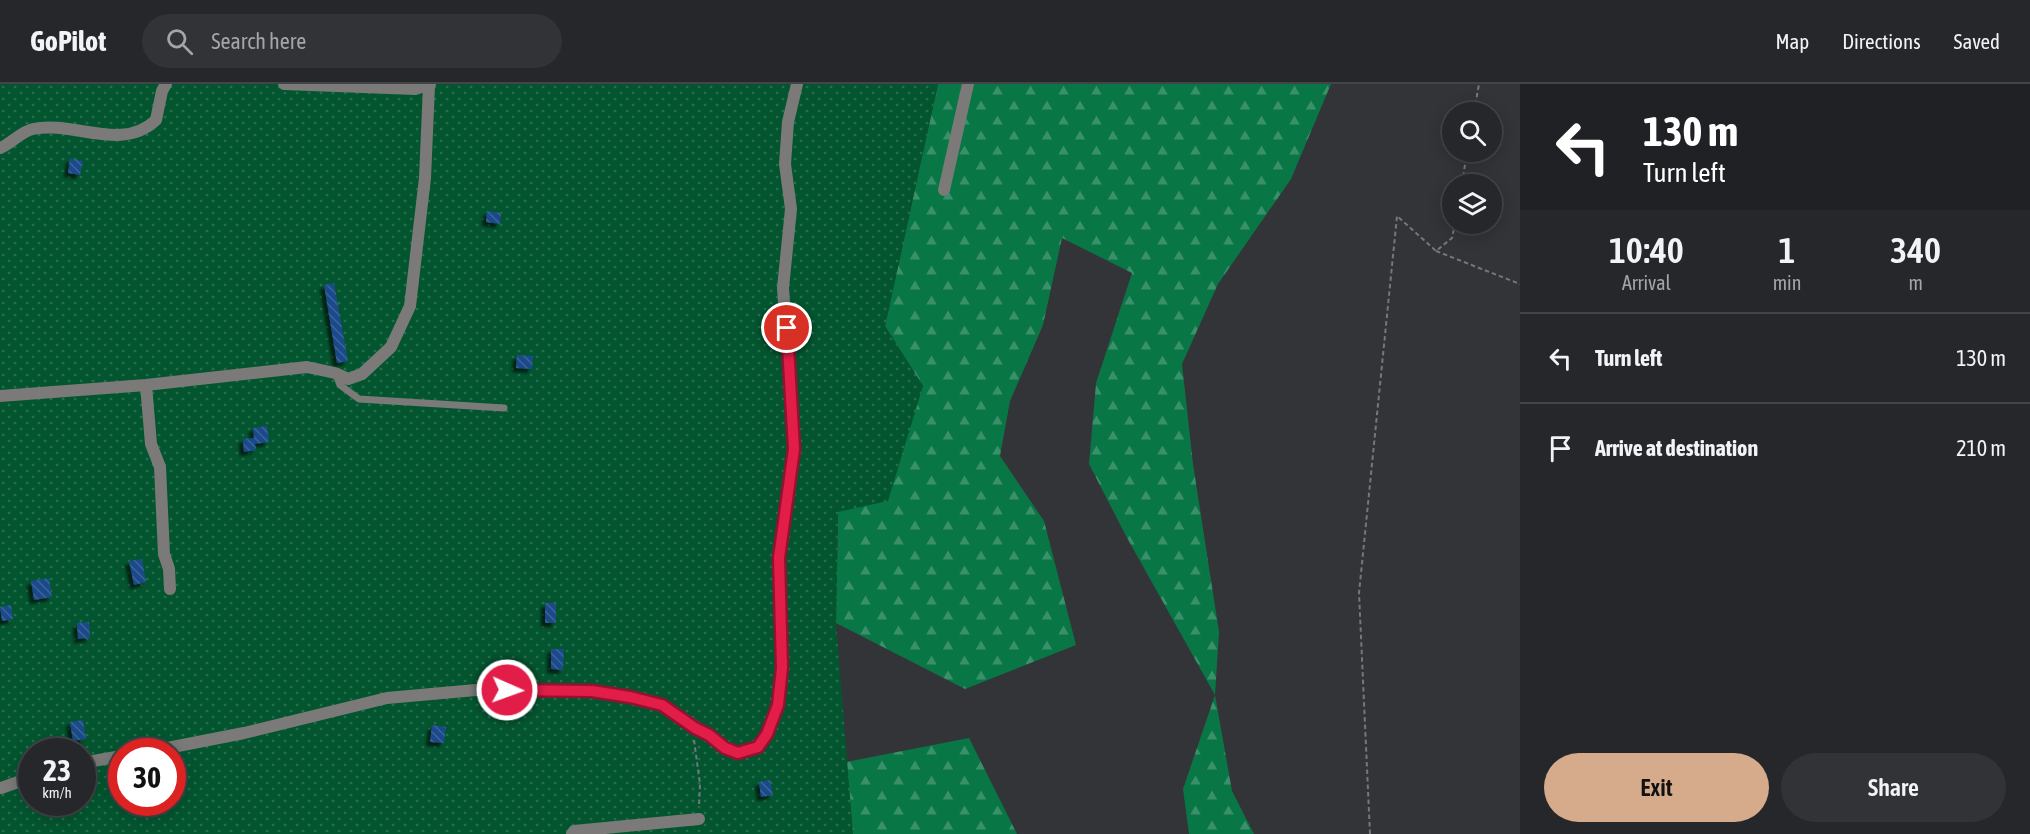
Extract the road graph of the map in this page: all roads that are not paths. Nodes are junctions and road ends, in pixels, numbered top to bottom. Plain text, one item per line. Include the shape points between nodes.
1 (166, 84) edge
2 (284, 84) edge
3 (797, 84) edge
4 (968, 84) edge
5 (430, 85) edge
6 (0, 148) edge
7 (944, 190) dead end
8 (336, 373) junction
9 (146, 385) junction
10 (0, 396) edge
11 (504, 408) dead end
12 (170, 589) dead end
13 (186, 745) edge
14 (18, 782) edge
15 (0, 788) edge
16 (699, 819) road end
17 (572, 834) edge

1 - 6 street via 156,120 136,134 119,136 45,128 31,130
2 - 5 street via 415,89
3 - 13 street via 788,122 785,164 791,209 783,288 794,449 779,558 782,668 778,705 758,747 738,753 725,748 662,705 630,697 592,691 487,689 387,698
4 - 7 street
5 - 8 street via 425,178 410,306 391,347 362,374 348,379
8 - 9 street via 307,368
8 - 11 lane via 340,385 359,399
9 - 10 street
9 - 12 street via 151,444 160,467 164,554
14 - 15 street
16 - 17 street

